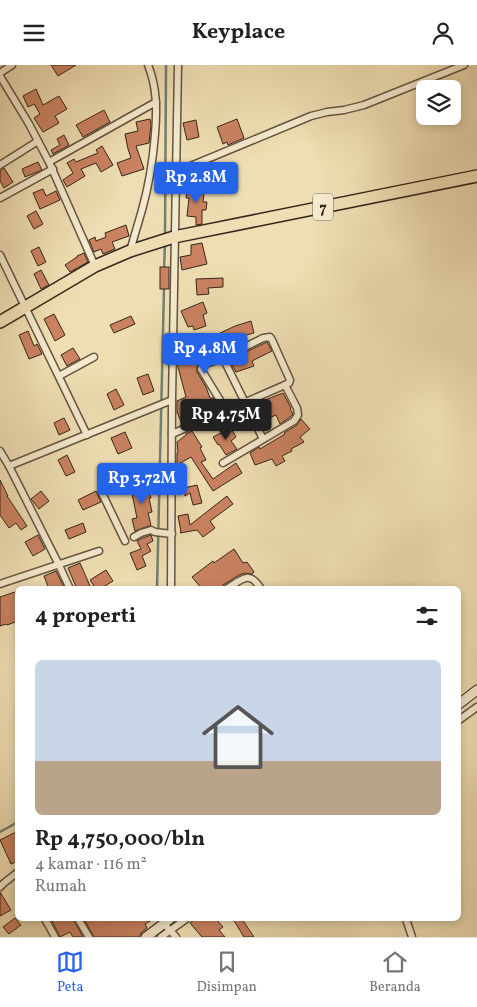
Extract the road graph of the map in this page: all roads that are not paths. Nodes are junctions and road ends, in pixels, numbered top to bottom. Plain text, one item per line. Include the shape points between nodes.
1 (12, 65) edge
2 (148, 65) edge
3 (178, 65) edge
4 (464, 65) edge
5 (0, 74) edge
6 (156, 103) junction
7 (38, 141) junction
8 (49, 162) junction
9 (0, 165) edge
10 (52, 169) junction
11 (176, 172) junction
12 (477, 175) edge
13 (0, 198) edge
14 (168, 239) junction
15 (130, 251) junction
16 (0, 255) edge
17 (95, 266) junction
18 (26, 307) junction
19 (0, 322) edge
20 (94, 357) dead end
21 (223, 358) junction
22 (59, 377) junction
23 (285, 385) junction
24 (172, 401) junction
25 (245, 402) junction
26 (226, 410) junction
27 (172, 434) junction
28 (88, 435) junction
29 (263, 439) junction
30 (0, 451) edge
31 (223, 463) dead end
32 (9, 467) junction
33 (172, 467) junction
34 (168, 534) junction
35 (134, 537) dead end
36 (125, 541) dead end
37 (99, 551) dead end
38 (59, 565) junction
39 (0, 584) edge
40 (69, 586) edge
41 (171, 586) edge
42 (231, 586) edge
43 (259, 586) edge
44 (477, 691) edge
45 (461, 703) edge
46 (477, 707) edge
47 (461, 719) edge
48 (15, 874) edge
49 (0, 887) edge
50 (46, 921) edge
51 (79, 921) edge
52 (407, 921) edge
53 (167, 923) edge
54 (55, 937) edge
55 (89, 937) edge
56 (146, 937) edge
57 (161, 937) edge
58 (176, 937) edge
59 (412, 937) edge

1 - 5 street
2 - 6 street
3 - 11 street
4 - 11 street via 364,105 311,116
5 - 7 street
6 - 8 street
6 - 15 street via 153,161
7 - 8 street
7 - 9 street
8 - 10 street
10 - 13 street
10 - 17 street
11 - 14 street
12 - 14 highway, 7
14 - 15 highway, 7
14 - 24 street
15 - 17 highway, 7
16 - 18 street
17 - 18 highway, 7
18 - 19 highway, 7
18 - 22 street
20 - 22 street
21 - 23 street via 270,337 290,380
21 - 25 street
21 - 26 street via 201,368
22 - 28 street
23 - 25 street
23 - 29 street via 298,415 294,421
24 - 27 street
24 - 28 street
25 - 26 street
25 - 29 street
26 - 27 street
27 - 33 street
28 - 32 street
29 - 31 street
30 - 32 street
32 - 38 street
33 - 34 street
33 - 36 street via 103,489
34 - 35 street via 151,530
34 - 41 street
37 - 38 street
38 - 39 street
38 - 40 street
42 - 43 street via 251,577
44 - 45 main road
46 - 47 street
48 - 49 street
50 - 54 street
51 - 55 street
52 - 59 street
53 - 56 main road
53 - 57 street
53 - 58 street

